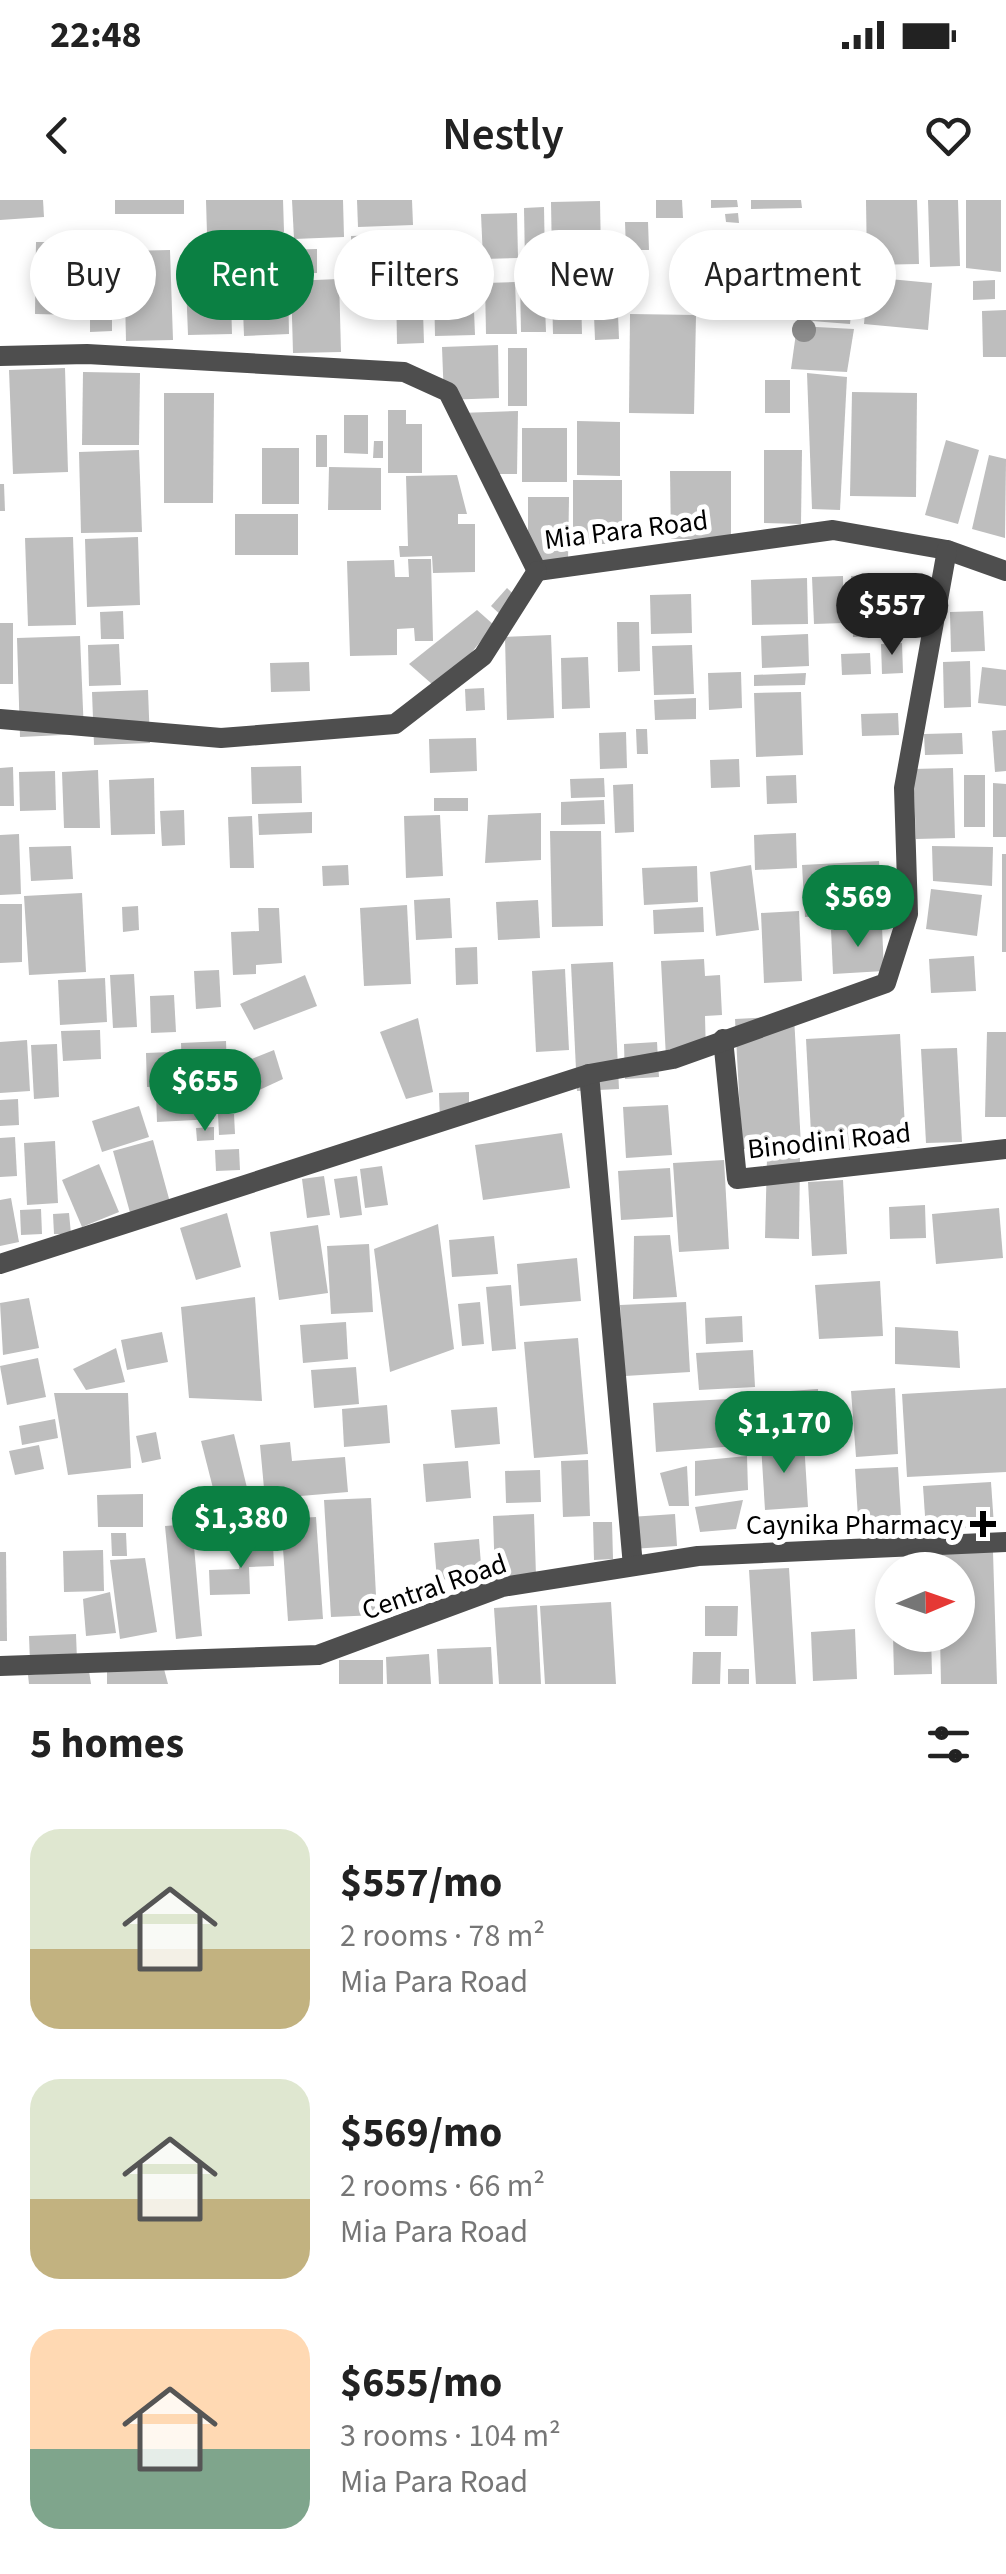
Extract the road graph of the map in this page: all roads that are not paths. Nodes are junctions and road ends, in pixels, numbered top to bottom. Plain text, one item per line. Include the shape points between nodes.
1 (0, 356) edge
2 (946, 550) junction
3 (537, 571) junction
4 (1006, 571) edge
5 (0, 718) edge
6 (723, 1039) junction
7 (589, 1074) junction
8 (1006, 1149) edge
9 (0, 1264) edge
10 (1006, 1542) edge
11 (633, 1566) junction
12 (0, 1666) edge

1 - 3 street, Mia Para Road via 87,354 404,372 448,392
2 - 3 street, Mia Para Road via 833,530
2 - 4 street, Mia Para Road
2 - 6 street via 904,788 908,914 886,983
3 - 5 street via 482,656 394,724 221,738
6 - 7 street via 673,1059
6 - 8 street, Binodini Road via 736,1179
7 - 9 street
7 - 11 street
10 - 11 street, Central Road via 698,1556
11 - 12 street, Central Road via 502,1587 318,1655

